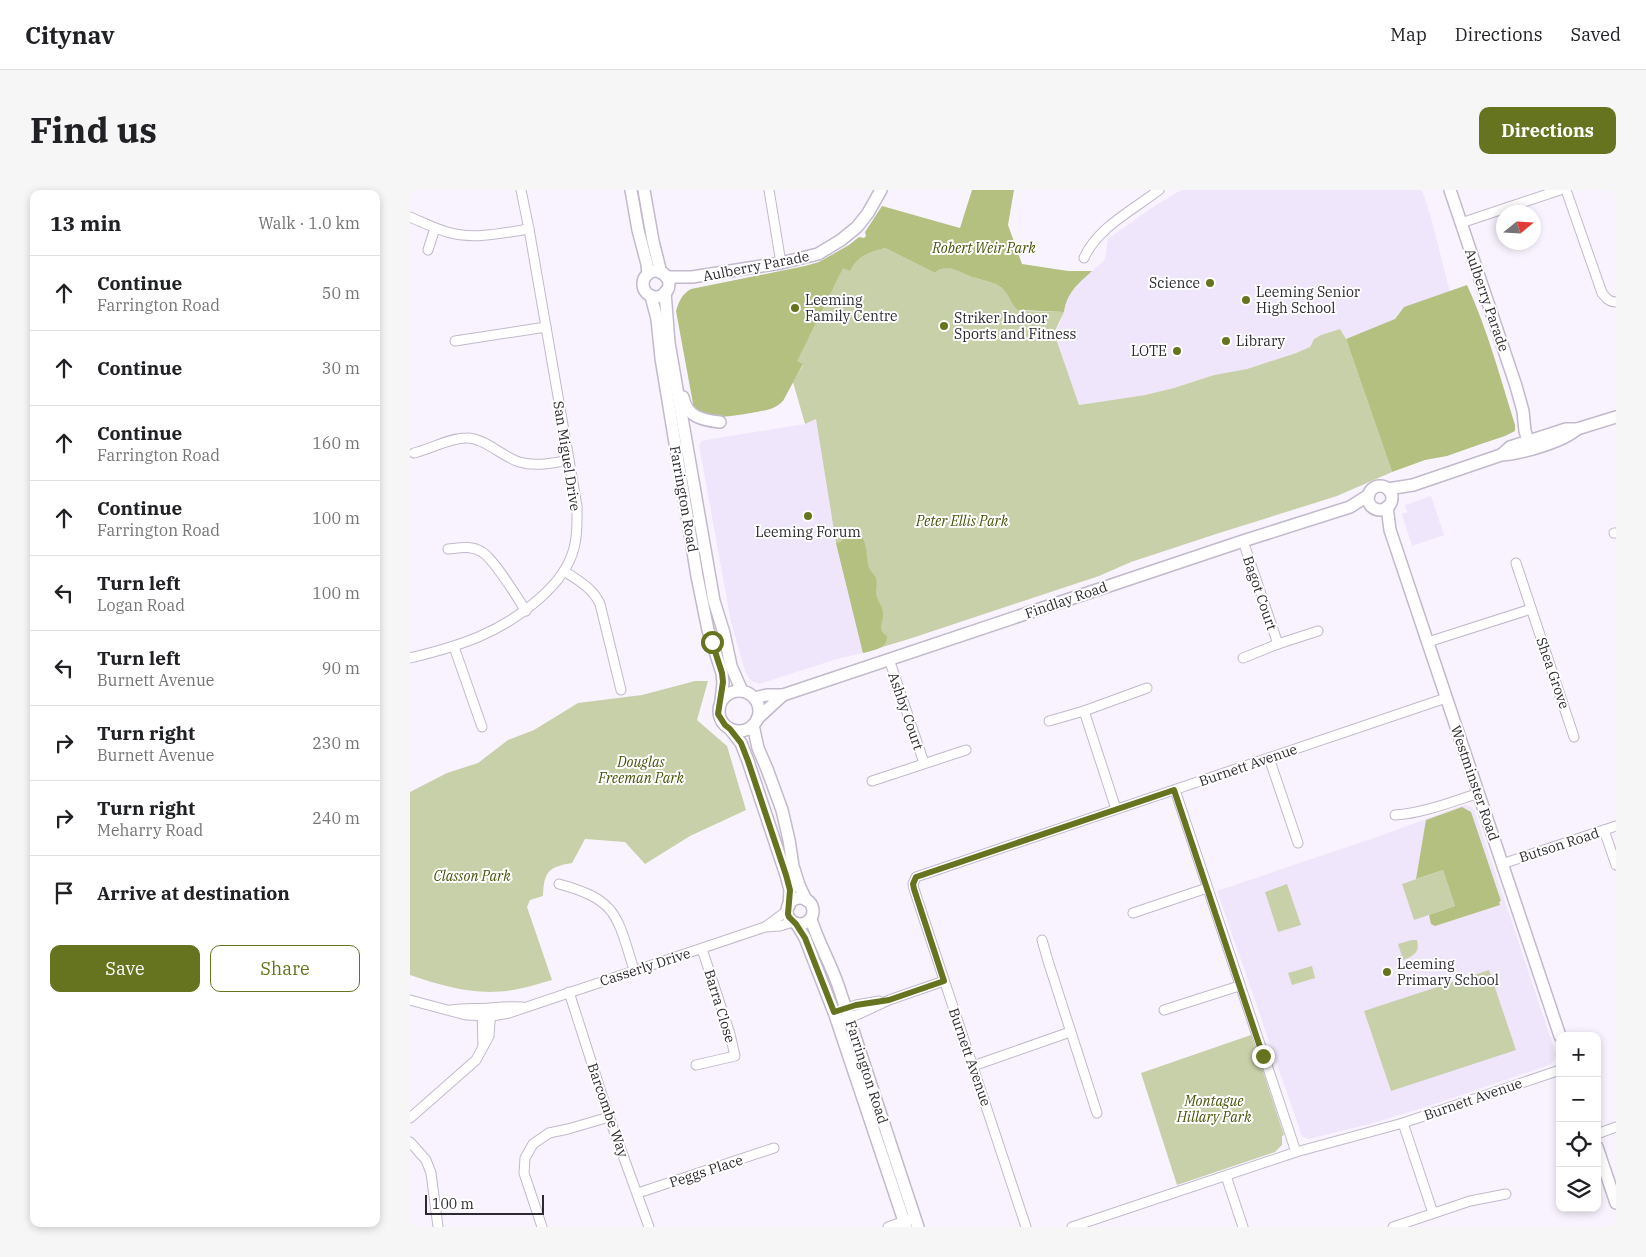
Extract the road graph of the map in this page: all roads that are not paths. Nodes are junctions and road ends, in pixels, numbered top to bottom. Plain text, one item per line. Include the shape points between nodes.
1 (521, 190) edge
2 (632, 190) edge
3 (644, 190) edge
4 (769, 190) edge
5 (881, 190) edge
6 (1159, 190) edge
7 (1450, 190) edge
8 (1560, 190) edge
9 (1566, 190) edge
10 (410, 217) edge
11 (1461, 223) junction
12 (436, 228) junction
13 (529, 229) junction
14 (428, 250) dead end
15 (1084, 258) dead end
16 (781, 263) junction
17 (648, 274) junction
18 (664, 275) junction
19 (692, 277) junction
20 (666, 291) junction
21 (651, 296) junction
22 (1616, 302) edge
23 (546, 327) junction
24 (456, 341) dead end
25 (669, 343) junction
26 (1616, 417) edge
27 (720, 422) dead end
28 (1533, 444) junction
29 (414, 453) dead end
30 (569, 460) junction
31 (1413, 485) junction
32 (1388, 489) junction
33 (1369, 495) junction
34 (1350, 507) junction
35 (1382, 507) junction
36 (1243, 541) junction
37 (448, 549) dead end
38 (1516, 563) dead end
39 (564, 572) junction
40 (1531, 609) junction
41 (526, 611) junction
42 (1318, 631) dead end
43 (1428, 642) junction
44 (1278, 644) junction
45 (454, 647) junction
46 (410, 658) edge
47 (1243, 658) dead end
48 (889, 659) junction
49 (1147, 688) dead end
50 (621, 690) dead end
51 (742, 690) junction
52 (783, 695) junction
53 (754, 698) junction
54 (1446, 698) junction
55 (721, 701) junction
56 (1084, 711) junction
57 (1049, 721) dead end
58 (755, 722) junction
59 (482, 727) dead end
60 (730, 729) junction
61 (1574, 737) dead end
62 (966, 750) dead end
63 (1269, 758) junction
64 (924, 763) junction
65 (872, 782) dead end
66 (1174, 790) junction
67 (1479, 793) junction
68 (1116, 809) junction
69 (1395, 815) dead end
70 (1616, 826) edge
71 (1604, 830) junction
72 (1298, 843) dead end
73 (1502, 864) junction
74 (1616, 865) edge
75 (558, 884) dead end
76 (1207, 888) junction
77 (806, 900) junction
78 (788, 908) junction
79 (1134, 913) dead end
80 (811, 919) junction
81 (795, 923) junction
82 (765, 927) junction
83 (1042, 940) dead end
84 (702, 949) junction
85 (634, 970) junction
86 (944, 981) junction
87 (1239, 986) junction
88 (568, 992) junction
89 (410, 1000) edge
90 (1164, 1010) dead end
91 (487, 1012) junction
92 (847, 1013) junction
93 (836, 1017) junction
94 (1070, 1032) junction
95 (1559, 1032) edge
96 (696, 1065) dead end
97 (973, 1066) junction
98 (1556, 1071) edge
99 (1097, 1113) dead end
100 (609, 1117) junction
101 (410, 1118) edge
102 (1403, 1123) junction
103 (1616, 1127) edge
104 (1601, 1133) edge
105 (410, 1142) edge
106 (774, 1148) dead end
107 (1296, 1152) junction
108 (1601, 1159) edge
109 (1226, 1176) junction
110 (638, 1193) junction
111 (1506, 1194) dead end
112 (1616, 1203) edge
113 (1433, 1213) junction
114 (914, 1214) junction
115 (905, 1224) edge
116 (1078, 1226) edge
117 (438, 1227) edge
118 (542, 1227) edge
119 (649, 1227) edge
120 (888, 1227) edge
121 (918, 1227) edge
122 (1026, 1227) edge
123 (1243, 1227) edge
124 (1393, 1227) edge

1 - 13 street, San Miguel Drive
2 - 17 main road
3 - 18 main road via 653,241
4 - 16 street
5 - 16 main road, Aulberry Parade via 857,227 841,240 818,254
6 - 15 street via 1107,229 1094,241
7 - 11 main road, Aulberry Parade
8 - 11 street
9 - 22 street via 1602,293 1611,302
10 - 12 street
11 - 28 main road, Aulberry Parade via 1523,411 1525,431
12 - 13 street via 476,236
12 - 14 street
13 - 23 street, San Miguel Drive
16 - 19 main road, Aulberry Parade
17 - 18 main road via 654,271
17 - 21 main road via 643,284
18 - 19 main road, Aulberry Parade
18 - 20 main road via 668,283
19 - 20 main road, Aulberry Parade
20 - 21 main road via 659,296
20 - 25 main road, Farrington Road
21 - 55 main road, Farrington Road via 698,583 722,673
23 - 24 street
23 - 30 street, San Miguel Drive
25 - 27 main road via 676,354 688,411 702,420
25 - 51 main road, Farrington Road via 714,601 731,666
26 - 28 main road via 1578,429 1566,429
28 - 31 main road via 1510,447 1501,455
29 - 30 street via 468,438 517,462 537,465
30 - 39 street, San Miguel Drive via 577,506 577,528 574,548
31 - 32 main road
31 - 35 main road
32 - 33 main road via 1377,487
32 - 35 main road via 1391,496
33 - 34 main road, Findlay Road
33 - 35 main road via 1368,501
34 - 35 main road, Findlay Road
34 - 36 main road, Findlay Road
35 - 43 main road, Westminster Road
36 - 44 street, Bagot Court
36 - 48 main road, Findlay Road
37 - 41 street via 467,547 482,552
38 - 40 street, Shea Grove
39 - 41 street, San Miguel Drive
39 - 50 street via 591,589 600,604
40 - 43 street
40 - 61 street, Shea Grove
41 - 45 street, San Miguel Drive via 485,635
42 - 44 street, Bagot Court
43 - 54 main road, Westminster Road
44 - 47 street, Bagot Court
45 - 46 street, San Miguel Drive
45 - 59 street
48 - 52 main road, Findlay Road
48 - 64 street, Ashby Court
49 - 56 street
51 - 53 main road
51 - 55 main road via 730,692
52 - 53 main road, Findlay Road via 767,694
52 - 58 main road, Findlay Road
53 - 58 main road via 759,708
54 - 63 street, Burnett Avenue
54 - 67 main road, Westminster Road
55 - 60 main road via 718,714
56 - 57 street
56 - 68 street
58 - 60 main road via 742,731
58 - 77 main road via 758,748 782,810 793,866
60 - 78 main road via 741,743 748,761 786,875 790,890
62 - 64 street, Ashby Court
63 - 66 street, Burnett Avenue
63 - 72 street
64 - 65 street, Ashby Court
66 - 68 street, Burnett Avenue
66 - 76 street
67 - 69 street via 1426,810
67 - 73 main road, Westminster Road
68 - 86 street, Burnett Avenue via 916,877 914,889
70 - 71 street, Butson Road
71 - 73 street, Butson Road
71 - 74 street
73 - 95 main road, Westminster Road
75 - 85 street via 590,894 607,906 619,923
76 - 79 street
76 - 87 street
77 - 78 main road via 791,902
77 - 80 main road via 813,908
78 - 81 main road via 789,917
78 - 82 street, Casserly Drive
80 - 81 main road via 804,924
80 - 92 main road, Farrington Road
81 - 82 street, Casserly Drive
81 - 93 main road, Farrington Road via 805,938
82 - 84 street, Casserly Drive
83 - 94 street
84 - 85 street, Casserly Drive
84 - 96 street, Barra Close via 735,1056
85 - 88 street, Casserly Drive
86 - 92 street via 889,1000 856,1005
86 - 97 street, Burnett Avenue
87 - 90 street
87 - 107 street
88 - 91 street, Casserly Drive via 524,1007 508,1006
88 - 100 street, Barcombe Way
89 - 91 street, Casserly Drive via 448,1011 464,1008
91 - 101 street via 483,1049 476,1060
92 - 93 street
92 - 114 main road, Farrington Road
93 - 115 main road, Farrington Road
94 - 97 street
94 - 99 street
97 - 122 street, Burnett Avenue
98 - 102 street, Burnett Avenue
100 - 110 street, Barcombe Way
100 - 118 street via 549,1133 534,1144 525,1158 524,1173
102 - 107 street, Burnett Avenue
102 - 113 street
103 - 104 street
105 - 117 street via 426,1160
106 - 110 street, Peggs Place
107 - 109 street, Burnett Avenue
108 - 112 main road
109 - 116 street, Burnett Avenue
109 - 123 street
110 - 119 street, Barcombe Way
111 - 113 street
113 - 124 street
114 - 115 street
114 - 121 main road, Farrington Road
115 - 120 street

